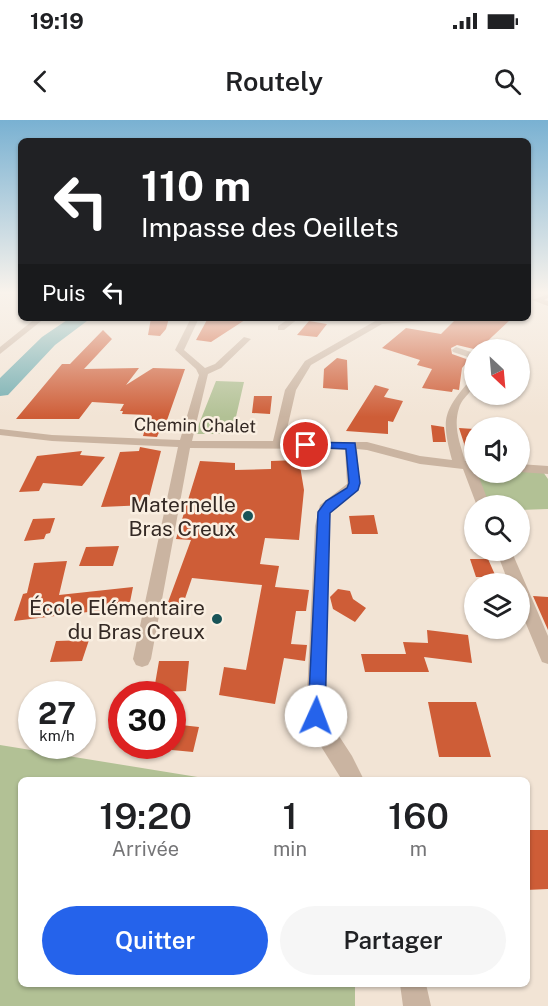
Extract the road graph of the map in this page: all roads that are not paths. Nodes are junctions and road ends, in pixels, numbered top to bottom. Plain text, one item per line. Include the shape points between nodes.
1 (21, 334) edge
2 (187, 334) edge
3 (359, 334) edge
4 (248, 339) dead end
5 (456, 350) dead end
6 (0, 351) edge
7 (464, 353) edge
8 (204, 372) junction
9 (464, 394) edge
10 (0, 432) edge
11 (185, 444) junction
12 (278, 444) junction
13 (351, 445) junction
14 (464, 460) edge
15 (464, 466) edge
16 (530, 470) edge
17 (546, 472) edge
18 (530, 614) edge
19 (548, 656) edge
20 (142, 659) dead end
21 (352, 777) edge
22 (414, 987) edge
23 (417, 1006) edge

1 - 6 street
2 - 8 street via 179,350
3 - 12 street via 299,372 280,423
4 - 8 street via 218,366
5 - 7 street
8 - 11 street
9 - 14 street via 454,406 450,430
10 - 11 street, Chemin Chalet
11 - 12 street, Chemin Chalet
11 - 20 street
12 - 13 street, Chemin Chalet
13 - 15 street, Chemin Chalet
13 - 21 street via 354,486 324,512 316,716
16 - 17 street
18 - 19 street
22 - 23 street

